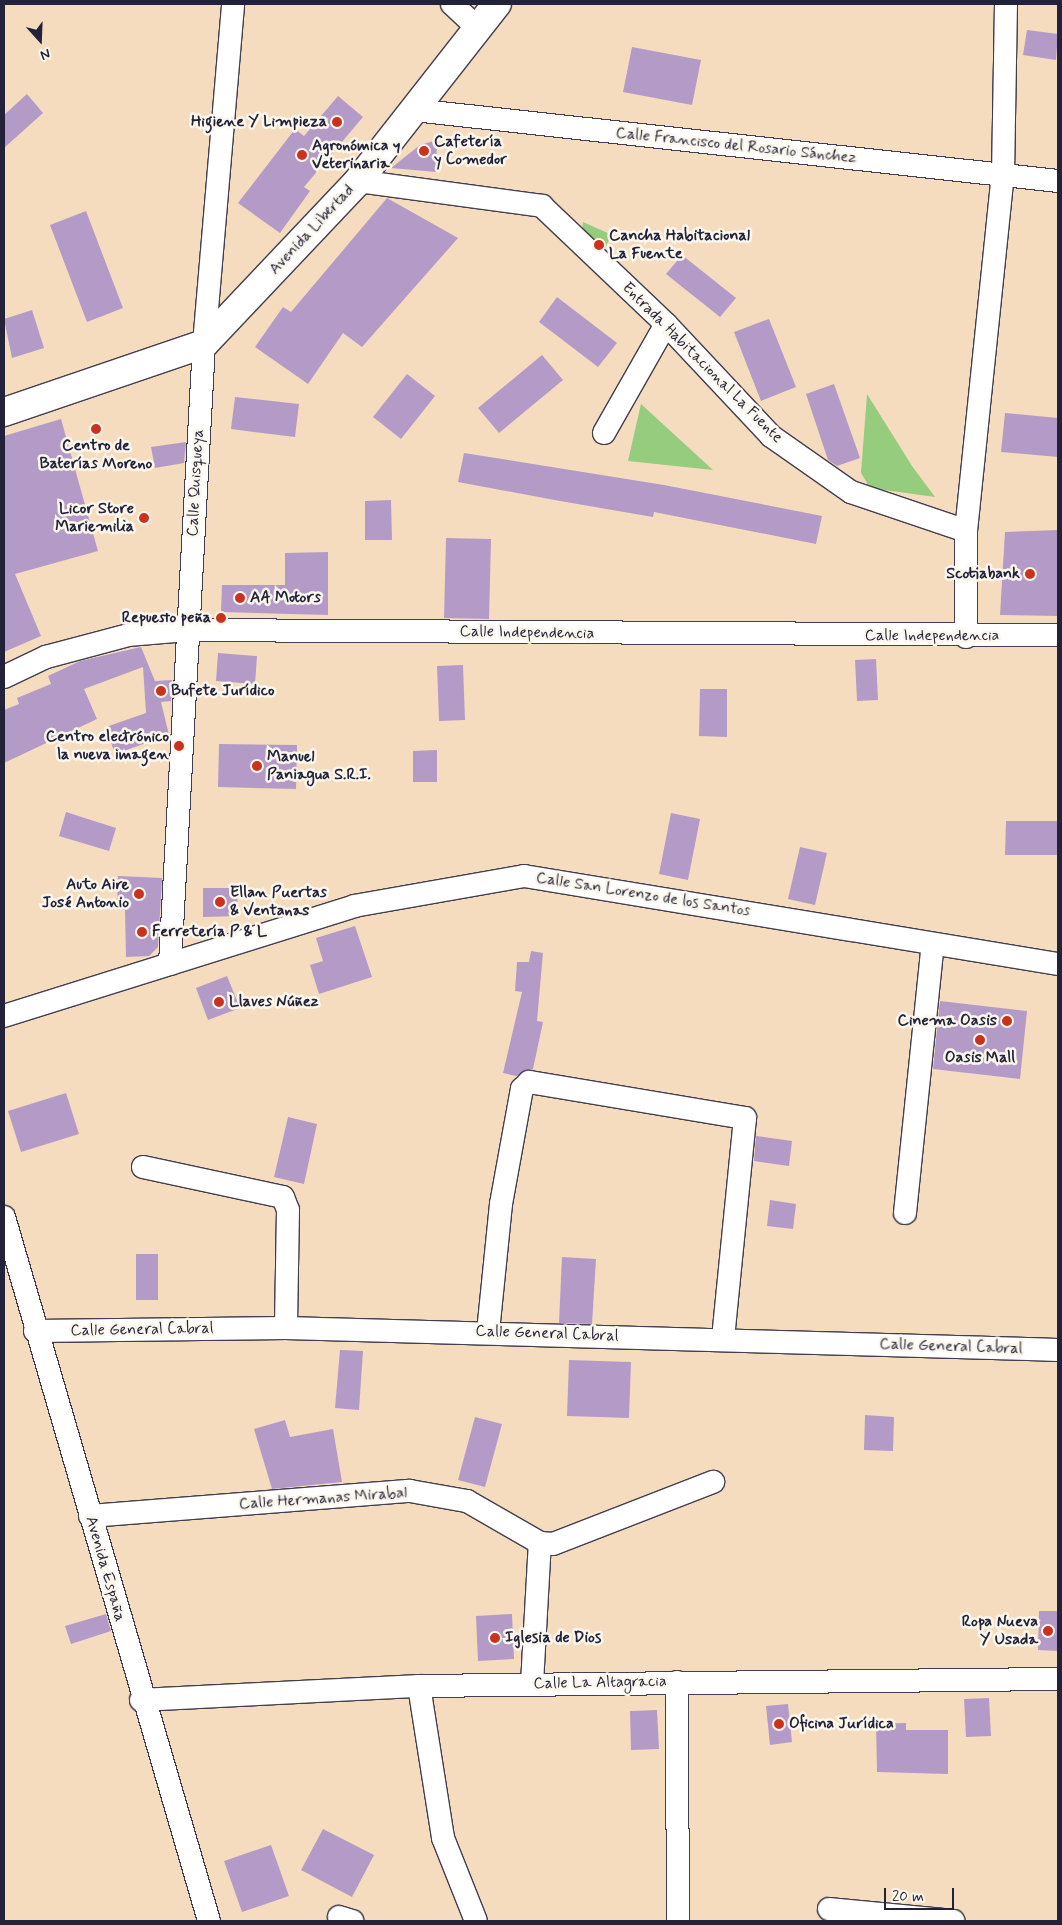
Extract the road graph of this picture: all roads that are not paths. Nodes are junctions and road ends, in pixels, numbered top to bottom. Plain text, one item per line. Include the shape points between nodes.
1 (233, 4) edge
2 (452, 4) edge
3 (497, 4) edge
4 (1006, 4) edge
5 (478, 28) junction
6 (414, 110) junction
7 (1003, 175) junction
8 (358, 181) junction
9 (1058, 181) edge
10 (666, 324) junction
11 (204, 344) junction
12 (4, 412) edge
13 (604, 433) dead end
14 (966, 531) junction
15 (187, 630) junction
16 (1058, 635) edge
17 (966, 636) junction
18 (4, 678) edge
19 (932, 944) junction
20 (170, 964) junction
21 (1058, 964) edge
22 (4, 1016) edge
23 (143, 1167) dead end
24 (905, 1213) dead end
25 (4, 1220) edge
26 (286, 1328) junction
27 (35, 1331) junction
28 (488, 1332) junction
29 (723, 1339) junction
30 (1058, 1350) edge
31 (713, 1482) dead end
32 (90, 1516) junction
33 (540, 1543) junction
34 (1058, 1679) edge
35 (677, 1682) junction
36 (532, 1684) junction
37 (419, 1686) junction
38 (141, 1700) junction
39 (830, 1909) dead end
40 (208, 1921) edge
41 (476, 1921) edge
42 (678, 1921) edge
43 (953, 1921) edge

1 - 11 street, Calle Quisqueya
2 - 5 street
3 - 5 main road, Avenida Libertad
4 - 7 street
5 - 6 main road, Avenida Libertad
6 - 7 street, Calle Francisco del Rosario Sánchez
6 - 8 main road, Avenida Libertad
7 - 9 street, Calle Francisco del Rosario Sánchez
7 - 14 street
8 - 10 street, Entrada Habitacional La Fuente via 542,206
8 - 11 main road, Avenida Libertad
10 - 13 street
10 - 14 street, Entrada Habitacional La Fuente via 771,436 851,492
11 - 12 main road
11 - 15 street, Calle Quisqueya
14 - 17 street
15 - 17 street, Calle Independencia
15 - 18 street, Calle Independencia via 128,635 46,657
15 - 20 street, Calle Quisqueya
16 - 17 street, Calle Independencia
19 - 20 street, Calle San Lorenzo de los Santos via 725,906 524,876 354,906
19 - 21 street, Calle San Lorenzo de los Santos
19 - 24 street
20 - 22 street, Calle San Lorenzo de los Santos
23 - 26 street via 283,1197 288,1210
25 - 27 street, Avenida España
26 - 27 street, Calle General Cabral
26 - 28 street, Calle General Cabral
27 - 32 street, Avenida España
28 - 29 street, Calle General Cabral
28 - 29 street via 501,1204 522,1089 529,1082 745,1118
29 - 30 street, Calle General Cabral
31 - 33 street via 565,1540
32 - 33 street, Calle Hermanas Mirabal via 410,1491 467,1501
32 - 38 street, Avenida España
33 - 36 street
34 - 35 street, Calle La Altagracia
35 - 36 street, Calle La Altagracia
35 - 42 street
36 - 37 street, Calle La Altagracia
37 - 38 street, Calle La Altagracia
37 - 41 street via 443,1838
38 - 40 street, Avenida España
39 - 43 street

